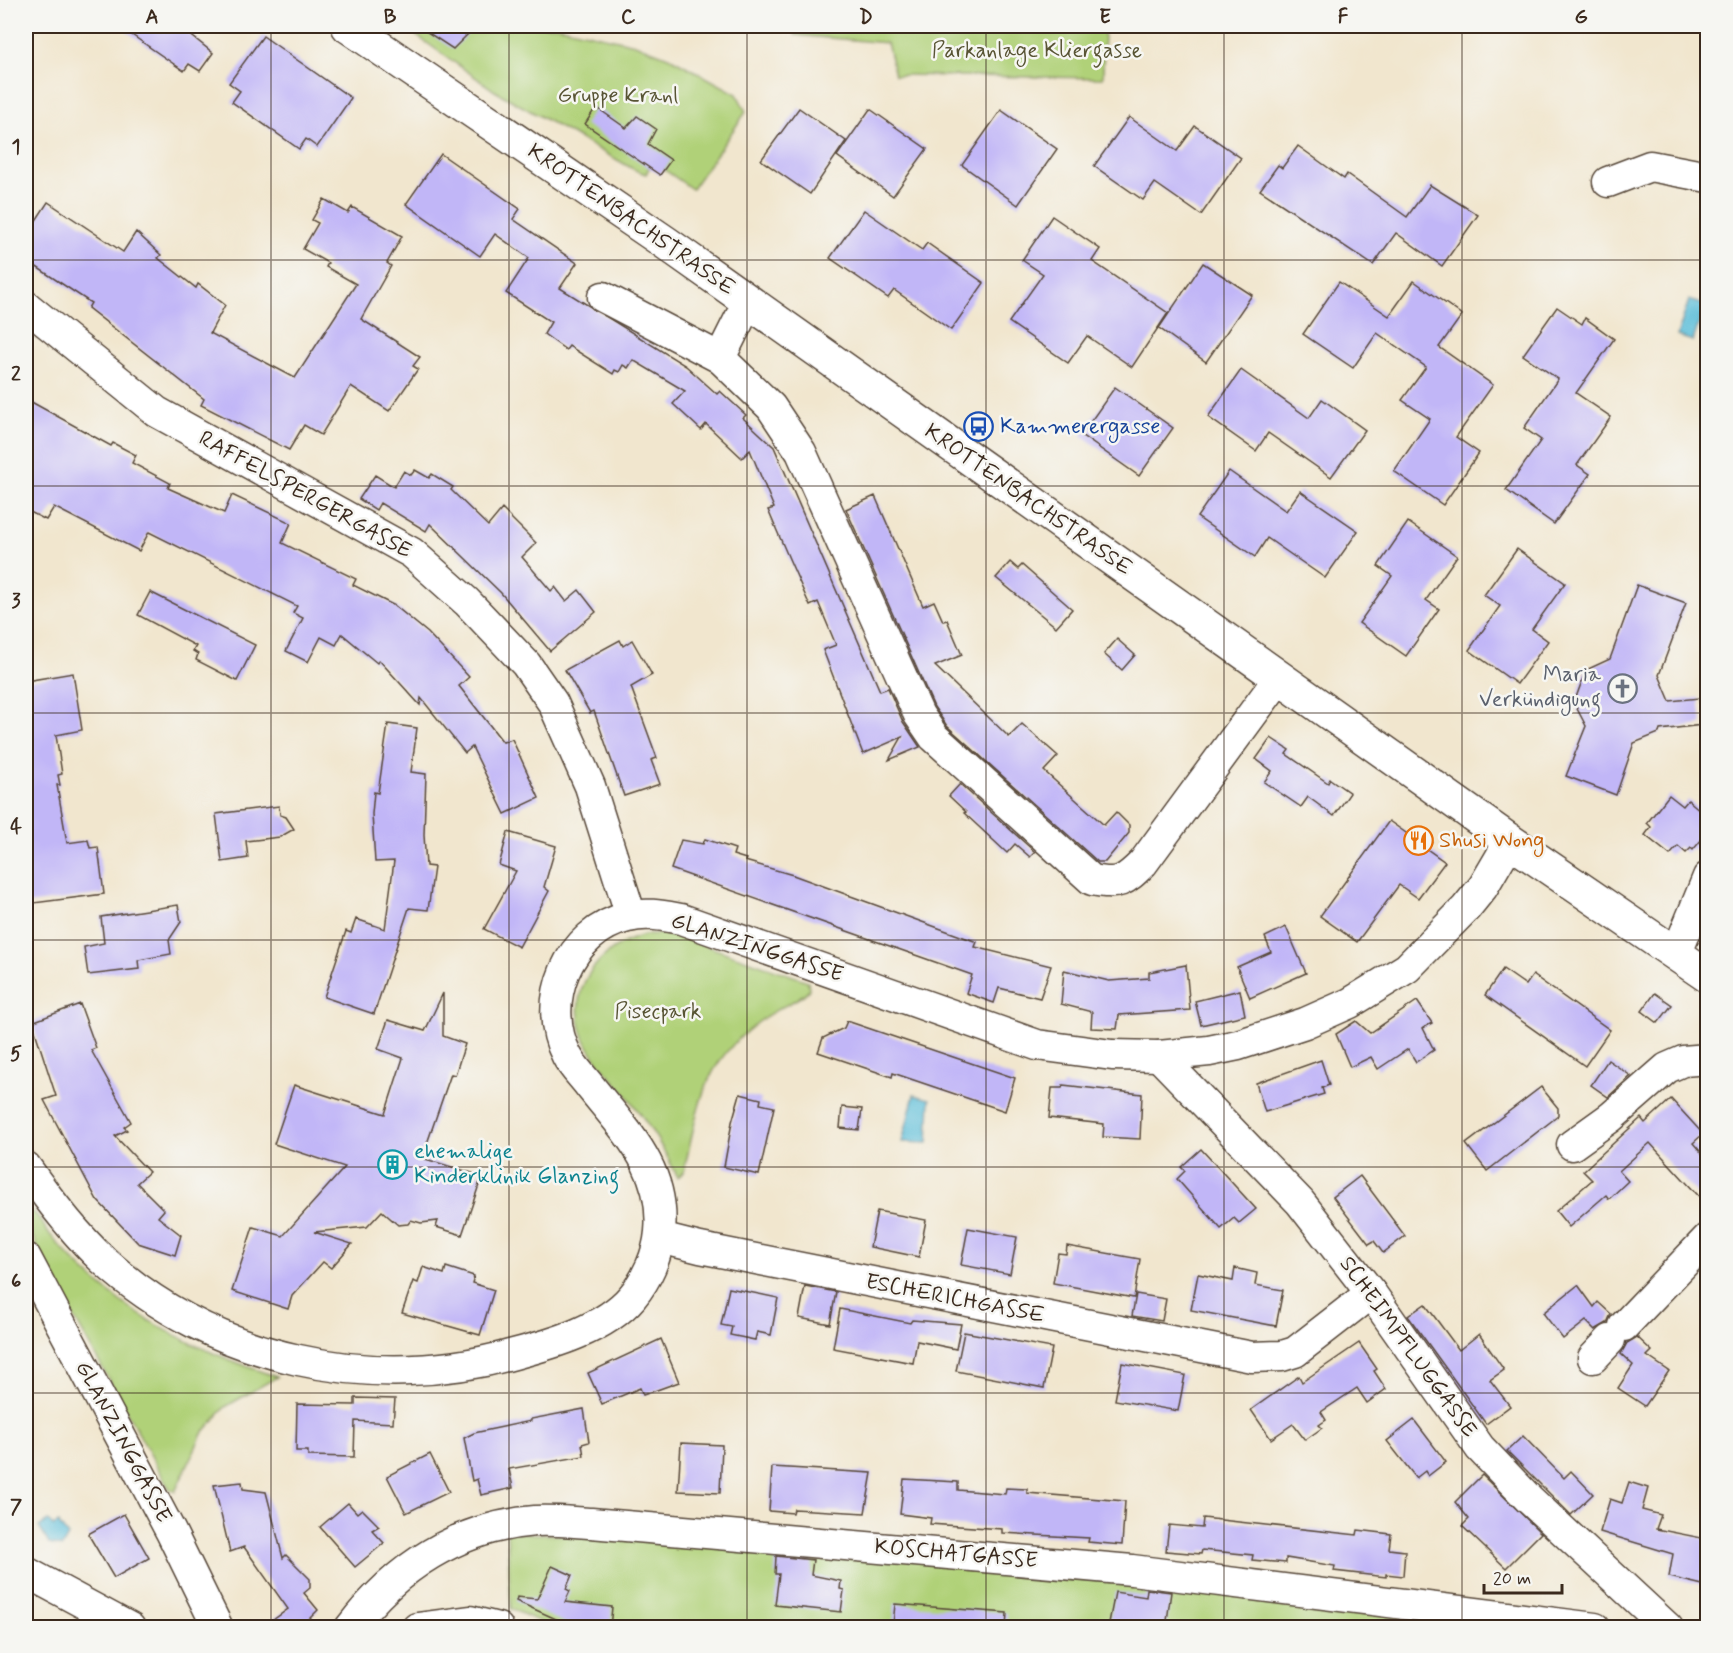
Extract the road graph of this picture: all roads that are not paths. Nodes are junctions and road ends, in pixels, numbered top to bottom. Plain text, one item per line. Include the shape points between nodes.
1 (348, 26) edge
2 (1707, 177) edge
3 (1608, 182) dead end
4 (603, 297) dead end
5 (748, 302) junction
6 (26, 306) edge
7 (720, 358) junction
8 (1279, 678) junction
9 (1510, 841) junction
10 (1707, 877) edge
11 (631, 915) junction
12 (1676, 955) junction
13 (1707, 976) edge
14 (1159, 1056) junction
15 (1707, 1059) edge
16 (1572, 1145) dead end
17 (26, 1167) edge
18 (660, 1238) junction
19 (1707, 1238) edge
20 (26, 1258) edge
21 (1371, 1293) junction
22 (1609, 1341) dead end
23 (26, 1572) edge
24 (130, 1628) edge
25 (218, 1628) edge
26 (350, 1628) edge
27 (417, 1628) edge
28 (498, 1628) edge
29 (1595, 1628) edge
30 (1668, 1628) edge

1 - 5 main road, KROTTENBACHSTRASSE
2 - 3 street via 1650,166
4 - 7 street
5 - 7 street
5 - 8 main road, KROTTENBACHSTRASSE
6 - 11 street, RAFFELSPERGERGASSE via 157,412 412,553 467,602 526,664 553,703 590,786
7 - 8 street via 771,407 801,452 919,716 934,737 1092,880 1111,884 1125,880 1143,863
8 - 9 main road, KROTTENBACHSTRASSE
9 - 12 main road, KROTTENBACHSTRASSE
9 - 14 street, GLANZINGGASSE via 1483,887 1453,922 1407,968 1376,988 1350,1003 1266,1037 1209,1051
10 - 12 street
11 - 14 street, GLANZINGGASSE via 681,919 1037,1045 1112,1055
11 - 18 street, GLANZINGGASSE via 614,921 581,943 560,981 556,1017 567,1057 651,1170 661,1207
12 - 13 main road, KROTTENBACHSTRASSE
14 - 21 street, SCHEIMPFLUGGASSE via 1300,1202
15 - 16 street via 1683,1061 1667,1068
17 - 18 street, GLANZINGGASSE via 74,1231 166,1308 248,1347 331,1368 441,1368 490,1361 565,1337 597,1322 629,1300 645,1279
18 - 21 street, ESCHERICHGASSE via 1252,1358 1295,1352
19 - 22 street
20 - 25 street, GLANZINGGASSE
21 - 30 street, SCHEIMPFLUGGASSE via 1480,1448
23 - 24 street
26 - 29 street, KOSCHATGASSE via 373,1598 411,1564 499,1526 537,1521 591,1522 1132,1570
27 - 28 street via 470,1621

